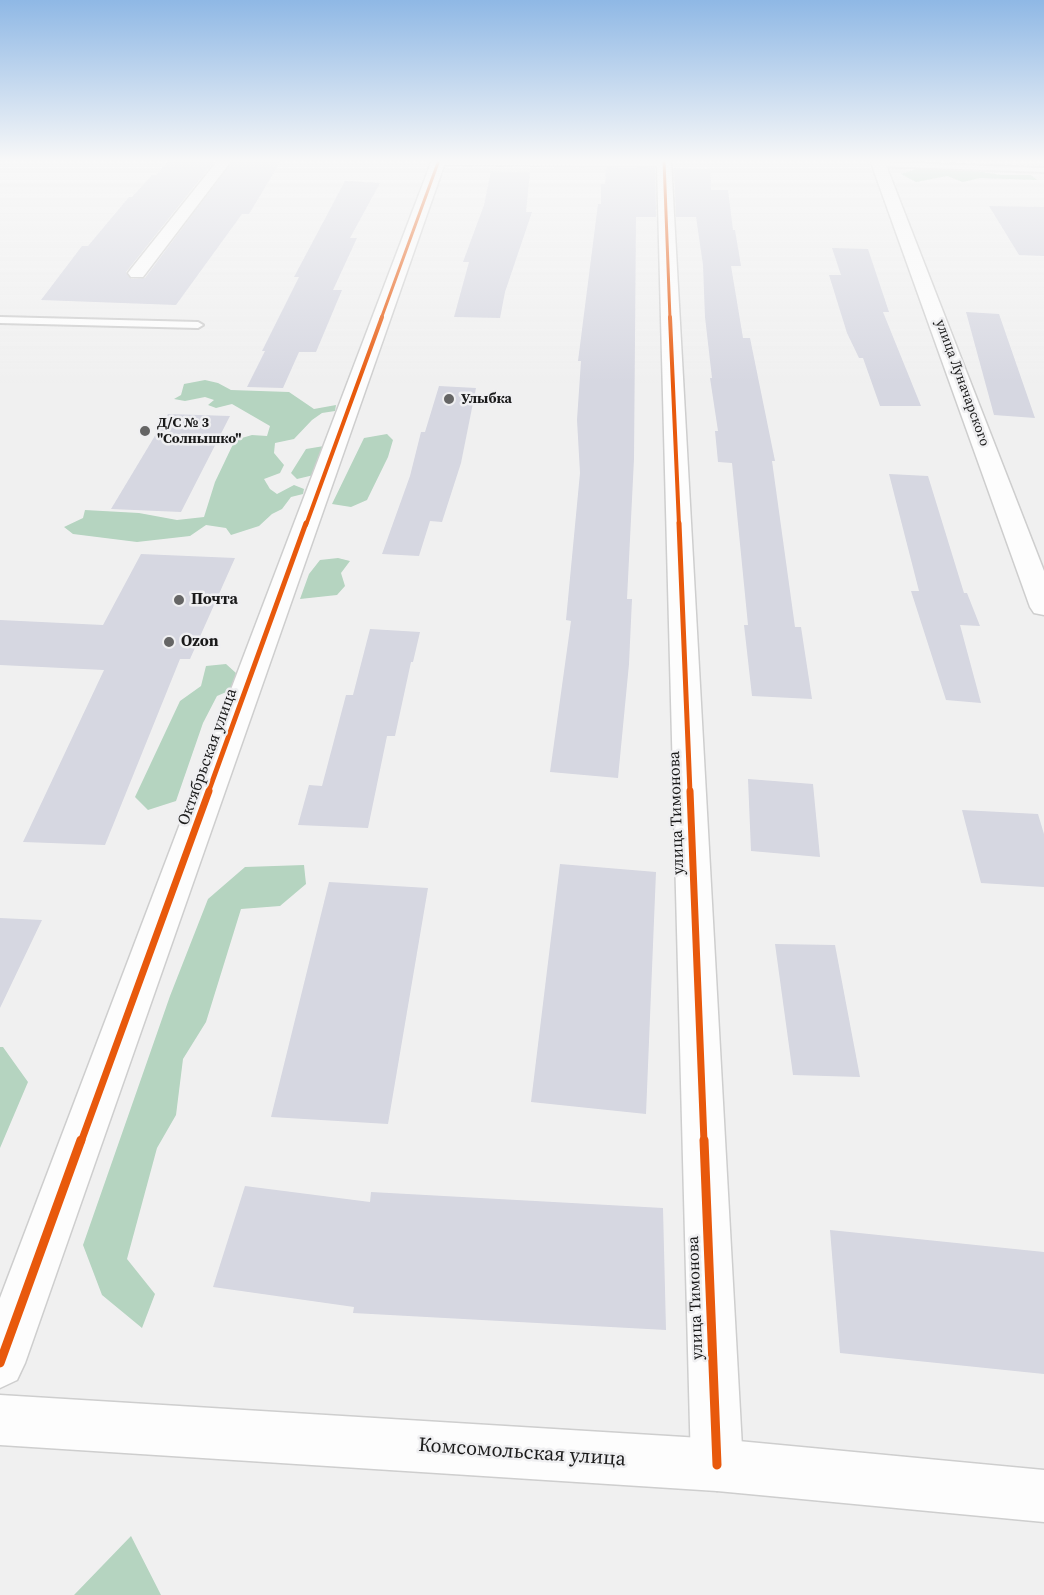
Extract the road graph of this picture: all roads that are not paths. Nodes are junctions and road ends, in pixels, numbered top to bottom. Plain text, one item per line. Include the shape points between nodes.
1 (167, 234) edge
2 (412, 234) edge
3 (667, 234) edge
4 (906, 234) edge
5 (137, 273) dead end
6 (0, 320) edge
7 (198, 325) dead end
8 (1044, 607) edge
9 (0, 1363) edge
10 (0, 1420) edge
11 (717, 1465) junction
12 (1044, 1496) edge

1 - 5 street
2 - 9 street, Октябрьская улица
3 - 11 street, улица Тимонова
4 - 8 street, улица Луначарского
6 - 7 lane
10 - 11 street, Комсомольская улица
11 - 12 street, Комсомольская улица

